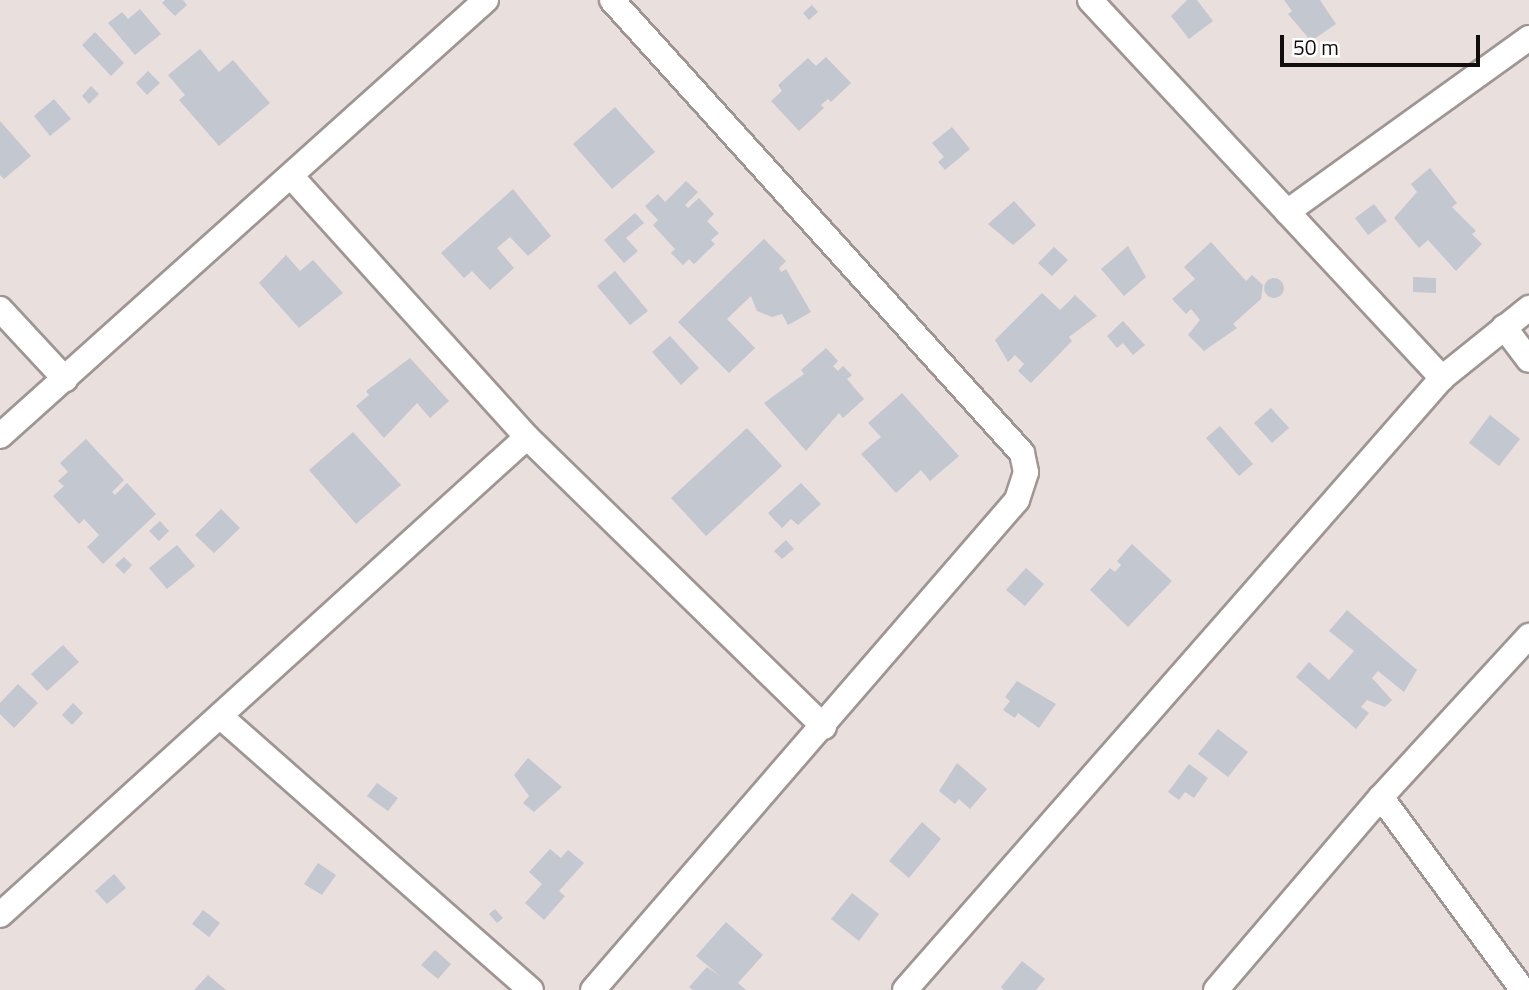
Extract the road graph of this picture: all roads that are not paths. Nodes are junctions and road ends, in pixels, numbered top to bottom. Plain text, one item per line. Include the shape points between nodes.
1 (486, 0) edge
2 (612, 0) edge
3 (1090, 0) edge
4 (1529, 38) edge
5 (291, 176) junction
6 (1287, 212) junction
7 (1529, 308) edge
8 (0, 309) edge
9 (1504, 327) junction
10 (1529, 360) edge
11 (65, 379) junction
12 (1442, 379) junction
13 (0, 436) edge
14 (527, 437) junction
15 (1529, 636) edge
16 (221, 717) junction
17 (824, 727) junction
18 (1381, 797) junction
19 (0, 915) edge
20 (531, 990) edge
21 (593, 990) edge
22 (905, 990) edge
23 (1216, 990) edge
24 (1523, 990) edge

1 - 5 street
2 - 17 street via 912,328 1025,463 1024,486 1017,500
3 - 6 street
4 - 6 street
5 - 11 street
5 - 14 street
6 - 12 street
7 - 9 street
8 - 11 street
9 - 10 street
9 - 12 street
11 - 13 street
12 - 22 street
14 - 16 street
14 - 17 street
15 - 18 street
16 - 19 street
16 - 20 street
17 - 21 street
18 - 23 street
18 - 24 street

